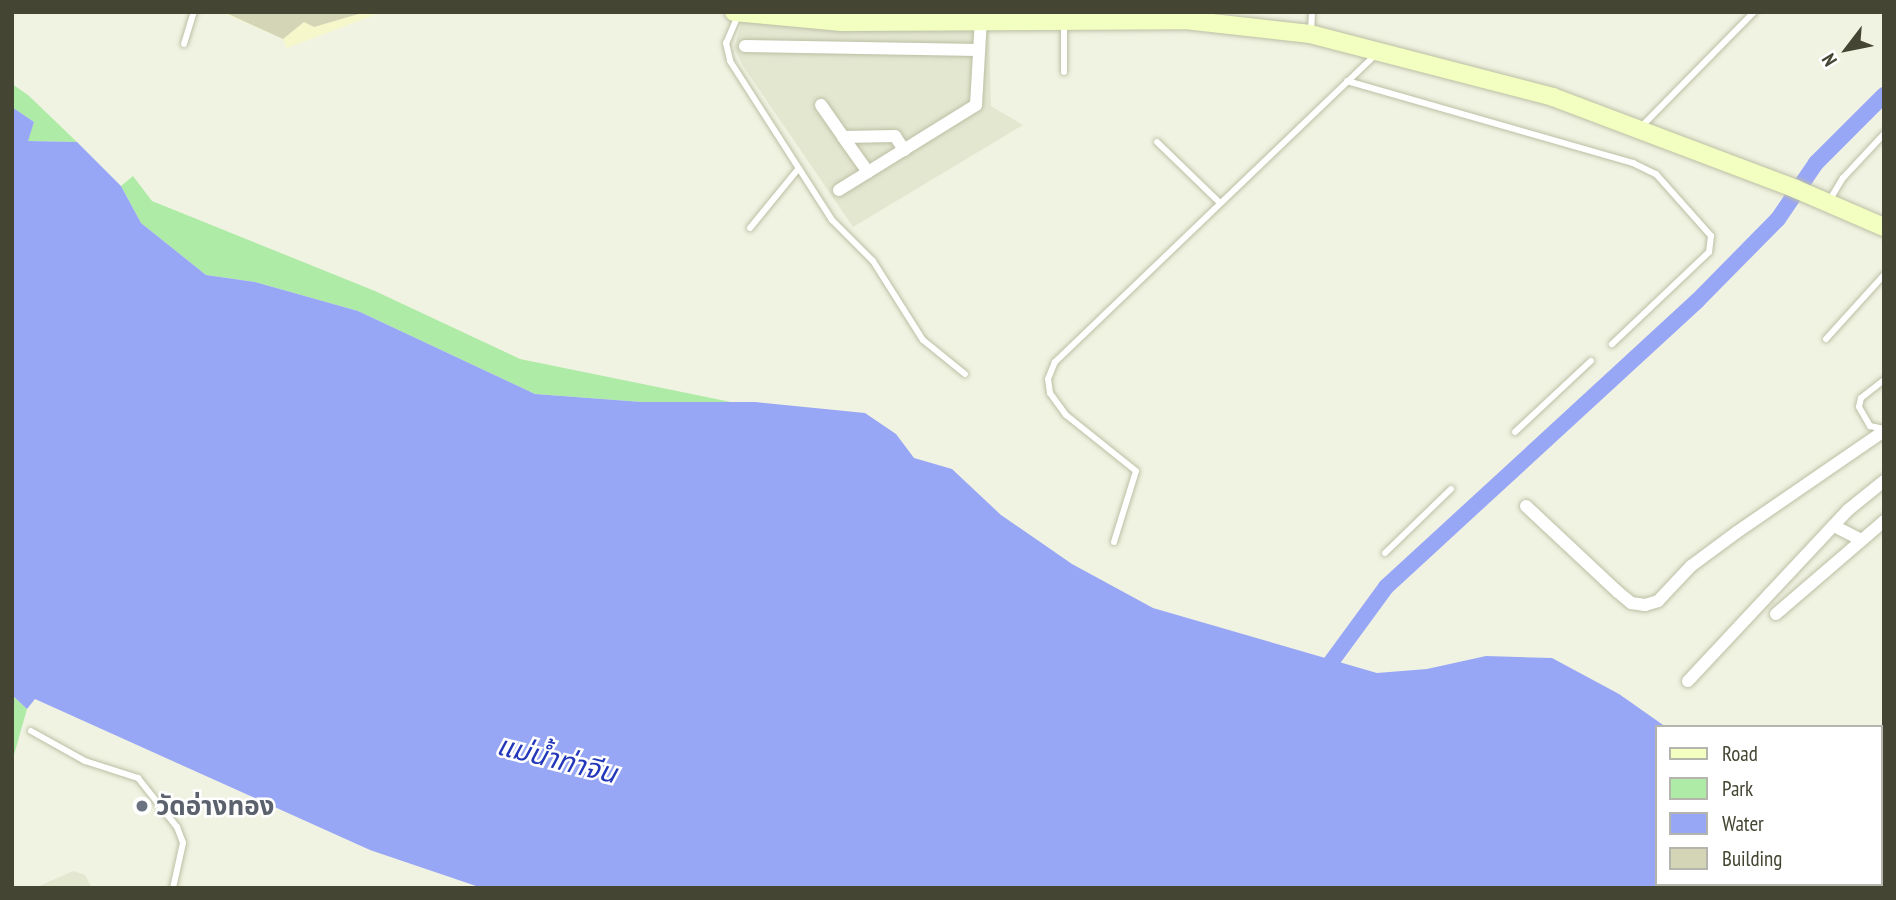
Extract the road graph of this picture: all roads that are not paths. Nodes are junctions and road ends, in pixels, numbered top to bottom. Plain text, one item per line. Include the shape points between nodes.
1 (194, 12) edge
2 (1312, 12) edge
3 (1754, 12) edge
4 (736, 13) edge
5 (1185, 16) edge
6 (978, 17) edge
7 (1208, 17) edge
8 (1064, 18) junction
9 (1310, 34) junction
10 (184, 44) dead end
11 (745, 46) dead end
12 (979, 50) junction
13 (1378, 51) junction
14 (1065, 72) dead end
15 (1347, 81) junction
16 (821, 106) dead end
17 (1640, 128) junction
18 (1884, 134) edge
19 (843, 137) junction
20 (1157, 142) dead end
21 (904, 150) junction
22 (799, 168) junction
23 (868, 172) junction
24 (839, 190) dead end
25 (1219, 202) junction
26 (1828, 203) junction
27 (1884, 227) edge
28 (750, 228) dead end
29 (1884, 275) edge
30 (1826, 339) dead end
31 (1612, 344) dead end
32 (1591, 361) dead end
33 (965, 374) dead end
34 (1884, 380) edge
35 (1884, 430) edge
36 (1515, 432) dead end
37 (1884, 481) edge
38 (1451, 489) dead end
39 (1527, 506) dead end
40 (1884, 521) edge
41 (1834, 526) junction
42 (1862, 540) junction
43 (1114, 542) dead end
44 (1385, 553) dead end
45 (1776, 614) dead end
46 (1688, 681) dead end
47 (31, 731) dead end
48 (173, 888) edge

1 - 10 lane
2 - 9 lane
3 - 17 lane
4 - 6 main road via 842,22
4 - 22 lane via 726,43 730,61
5 - 7 main road
5 - 8 main road
6 - 8 main road
6 - 12 street
7 - 9 main road
8 - 14 lane
9 - 13 main road
11 - 12 street
12 - 21 street via 976,105
13 - 15 lane
13 - 17 main road via 1553,97
15 - 25 lane
15 - 31 lane via 1633,163 1656,174 1711,236 1709,252
16 - 19 street
17 - 26 main road
18 - 26 lane via 1843,178
19 - 21 street via 895,136
19 - 23 street
20 - 25 lane
21 - 23 street
22 - 28 lane
22 - 33 lane via 832,220 873,261 923,340
23 - 24 street
25 - 43 lane via 1055,362 1048,379 1050,393 1066,415 1136,471
26 - 27 main road
29 - 30 lane
32 - 36 lane
34 - 35 lane via 1861,398 1859,407 1870,426
35 - 39 street via 1692,566 1658,601 1644,605 1631,603 1618,592
37 - 41 street
38 - 44 lane
40 - 42 street
41 - 42 street
41 - 46 street
42 - 45 street
47 - 48 lane via 85,761 138,778 177,827 183,843

